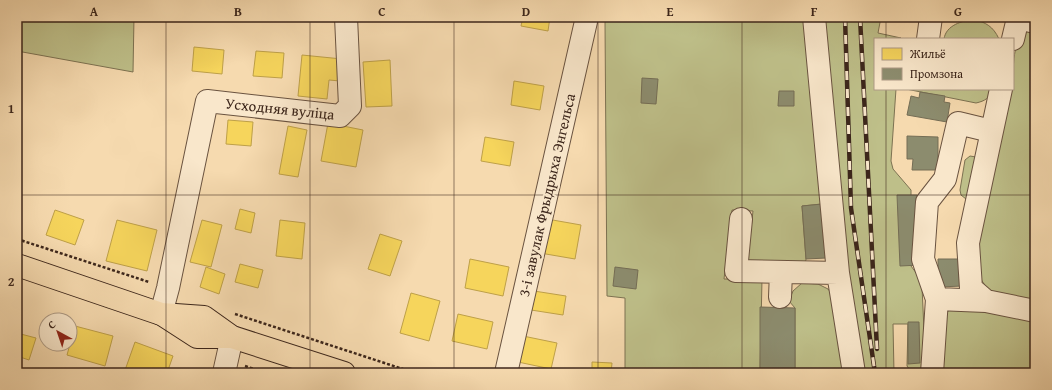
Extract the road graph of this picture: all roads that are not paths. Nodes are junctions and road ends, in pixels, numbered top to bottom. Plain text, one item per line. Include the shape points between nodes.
1 (346, 17) edge
2 (587, 17) edge
3 (814, 17) edge
4 (931, 17) edge
5 (1022, 19) edge
6 (928, 38) edge
7 (1013, 38) edge
8 (1001, 90) edge
9 (991, 131) junction
10 (741, 219) dead end
11 (17, 266) edge
12 (781, 272) junction
13 (838, 274) junction
14 (780, 297) dead end
15 (936, 299) junction
16 (986, 301) junction
17 (1035, 312) edge
18 (161, 314) junction
19 (232, 336) junction
20 (224, 373) edge
21 (344, 373) edge
22 (506, 373) edge
23 (854, 373) edge
24 (932, 373) edge

1 - 18 street, Усходняя вуліца via 350,106 340,116 207,101
2 - 22 street, 3-і завулак Фрыдрыха Энгельса
3 - 13 street
4 - 6 street
5 - 7 street
8 - 9 street
9 - 15 street via 958,123 945,179 928,202 923,259
9 - 16 street via 968,243 971,288
10 - 12 street via 736,272
11 - 18 main road
12 - 13 street
12 - 14 street
13 - 23 street
15 - 16 street
15 - 24 street
16 - 17 street
18 - 19 main road via 204,317
19 - 20 street
19 - 21 main road

